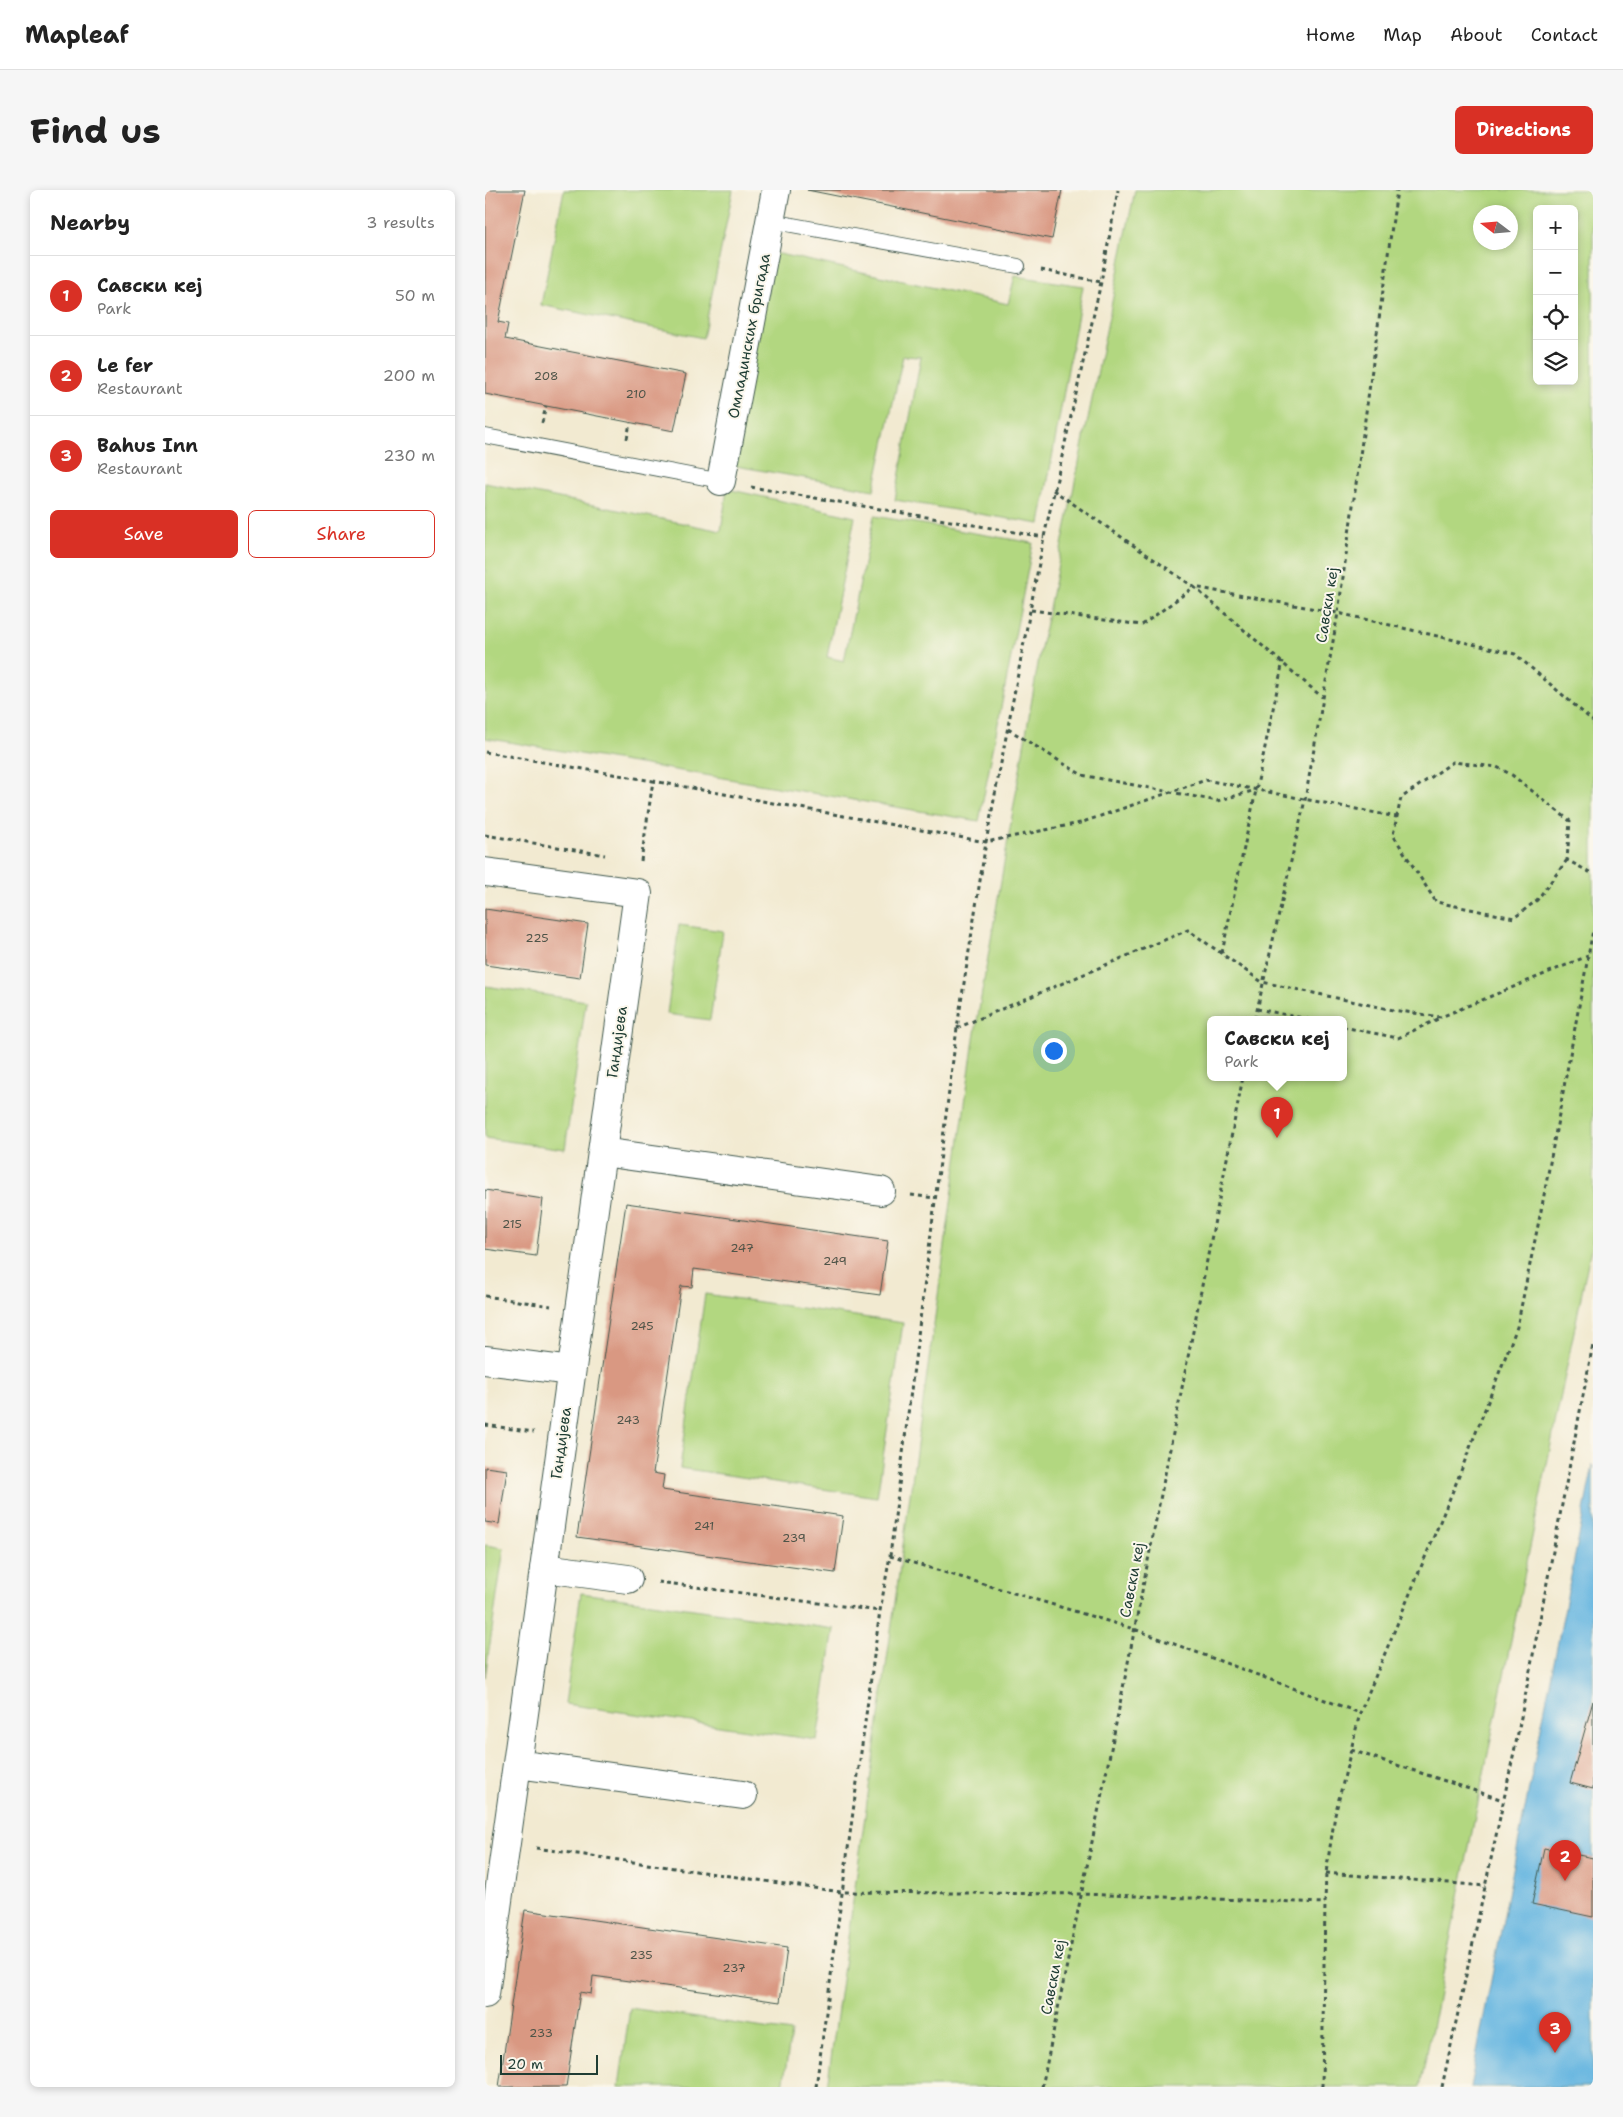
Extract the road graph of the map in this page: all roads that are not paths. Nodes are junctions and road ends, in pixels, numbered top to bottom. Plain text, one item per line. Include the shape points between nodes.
1 (776, 190) edge
2 (771, 221) junction
3 (1018, 266) road end
4 (485, 436) edge
5 (721, 481) joint
6 (485, 872) edge
7 (602, 1152) junction
8 (881, 1191) dead end
9 (485, 1360) edge
10 (571, 1371) junction
11 (544, 1568) junction
12 (628, 1578) road end
13 (517, 1764) junction
14 (743, 1795) dead end
15 (489, 1935) edge
16 (485, 1994) edge

1 - 2 street, Омладинских бригада
2 - 3 lane
2 - 5 street, Омладинских бригада
4 - 5 lane
6 - 7 street, Гандијева via 638,893
7 - 8 street
7 - 10 street, Гандијева
9 - 10 street
10 - 11 street, Гандијева
11 - 12 street
11 - 13 street, Гандијева
13 - 14 street
13 - 15 street, Гандијева
15 - 16 street, Гандијева

